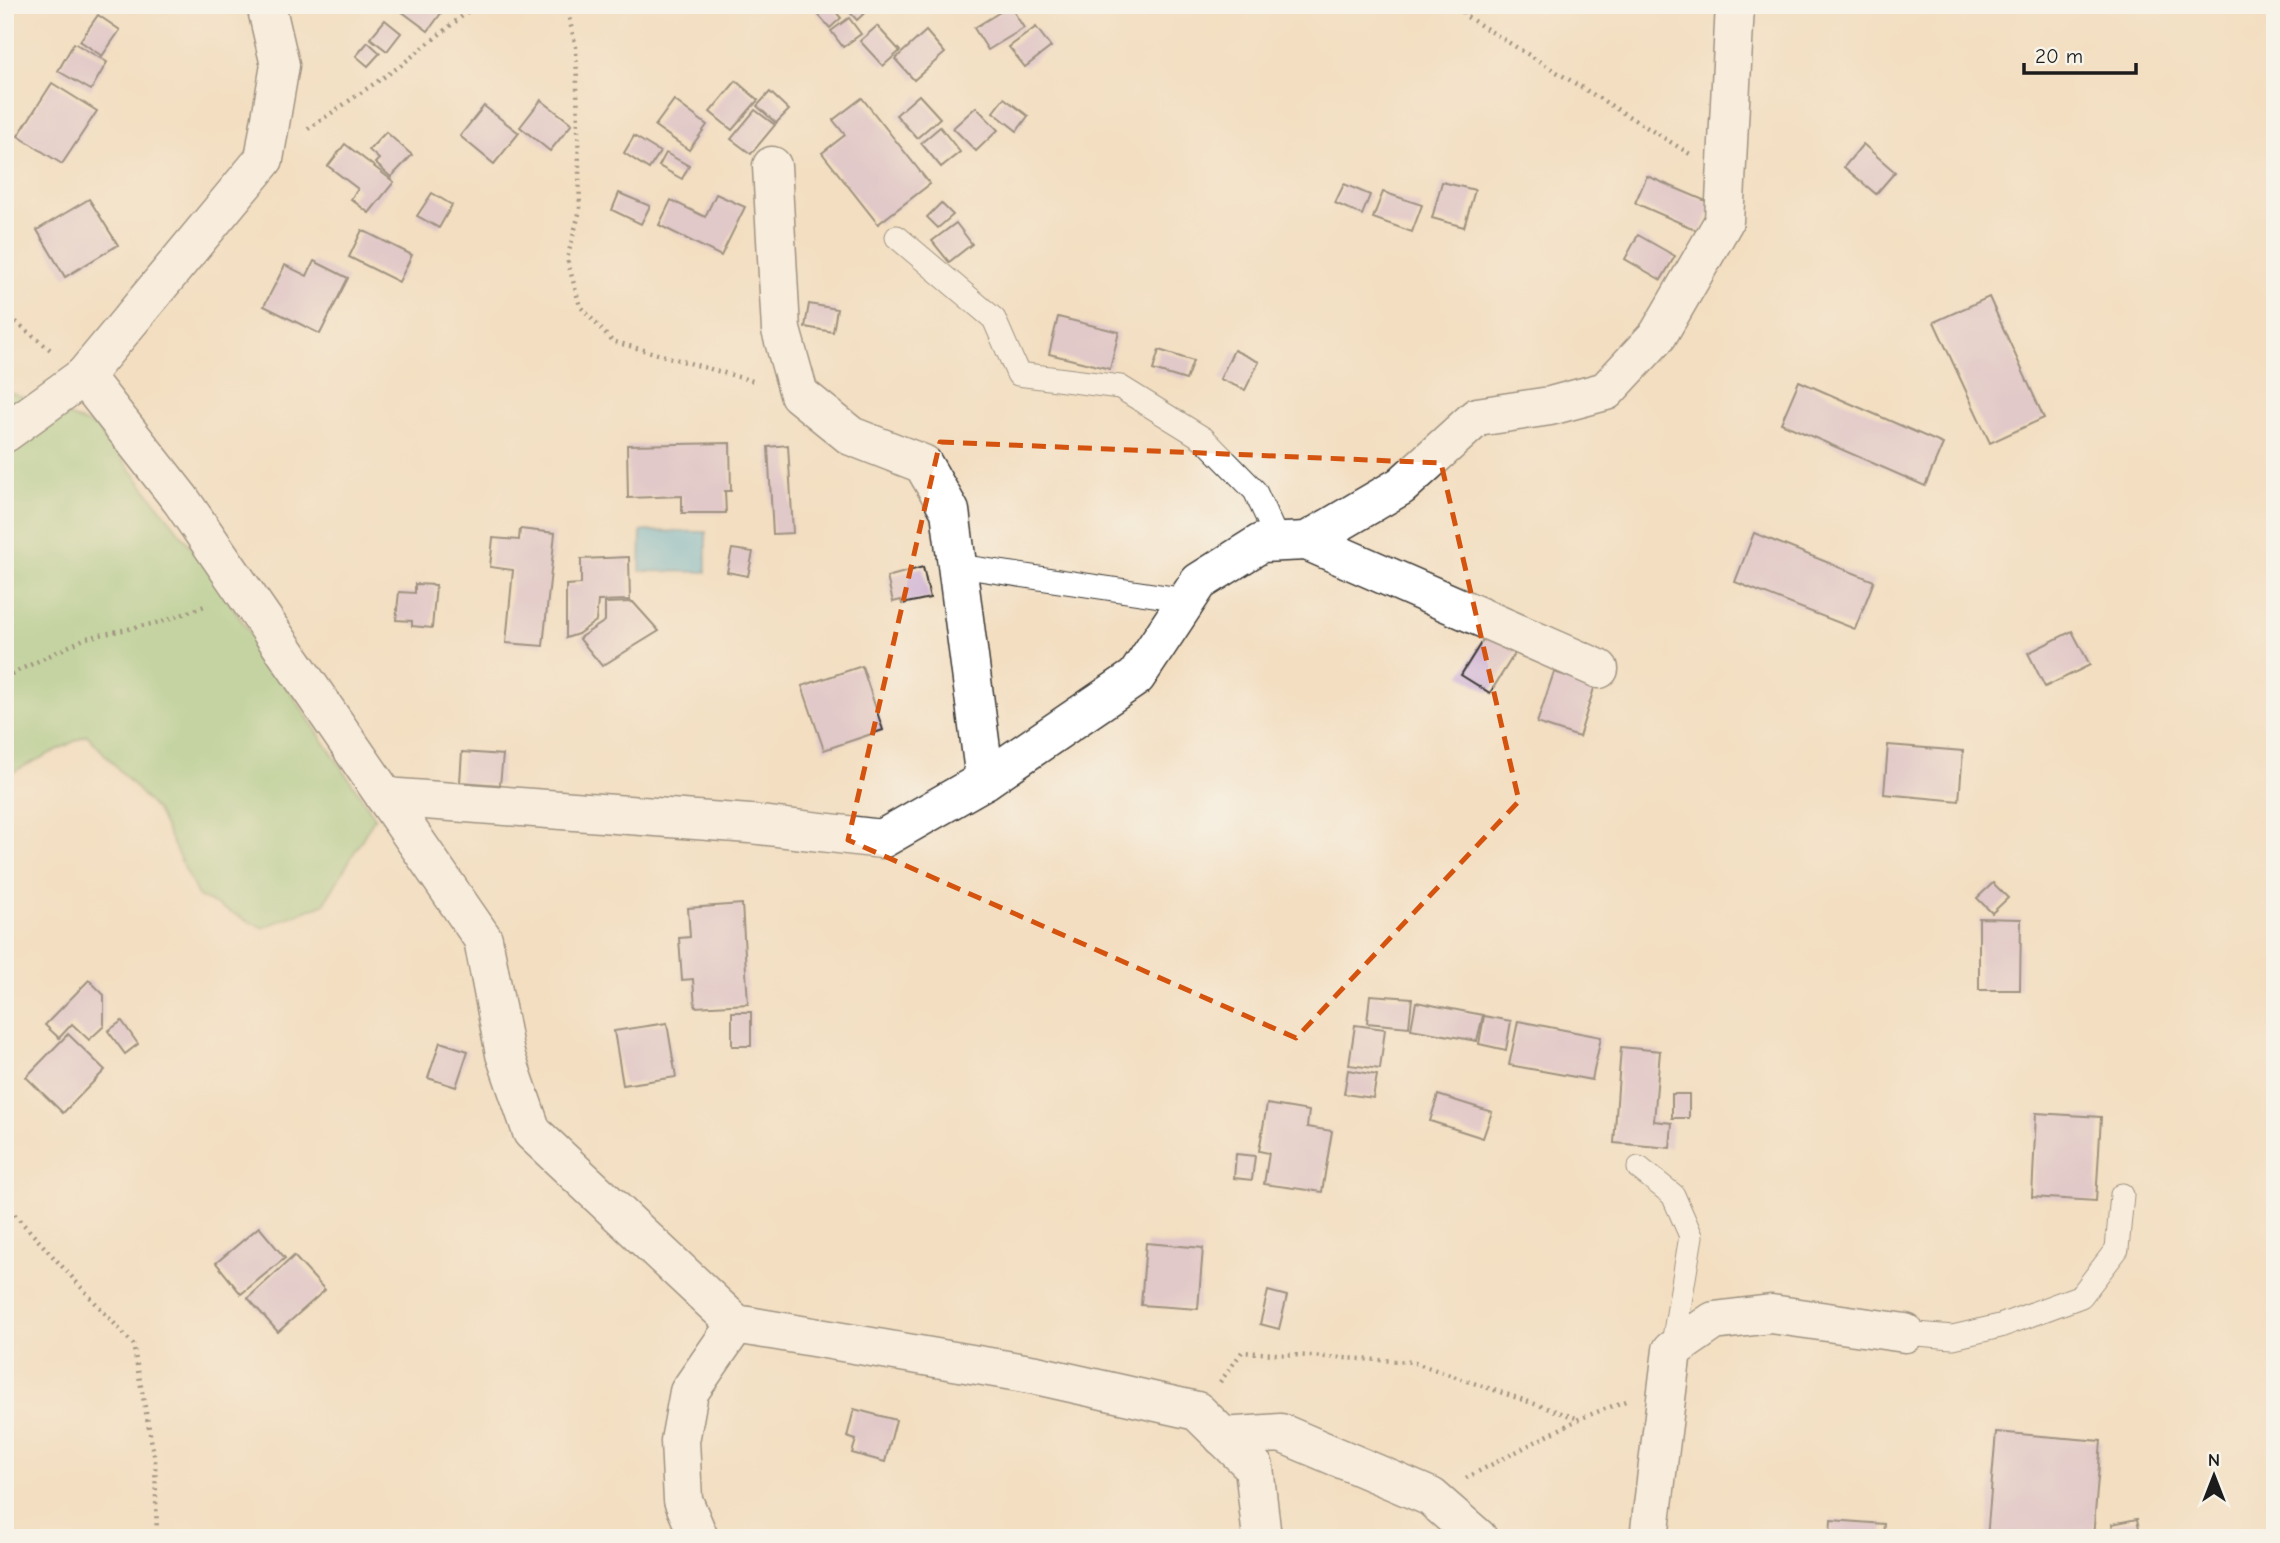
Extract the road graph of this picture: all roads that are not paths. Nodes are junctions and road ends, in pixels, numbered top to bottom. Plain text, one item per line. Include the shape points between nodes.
1 (265, 5) edge
2 (1735, 5) edge
3 (772, 166) dead end
4 (897, 237) dead end
5 (83, 376) junction
6 (5, 433) edge
7 (1293, 541) junction
8 (959, 565) junction
9 (1187, 600) junction
10 (1599, 669) dead end
11 (985, 780) junction
12 (385, 797) junction
13 (1639, 1168) dead end
14 (2122, 1195) dead end
15 (736, 1324) junction
16 (1905, 1333) joint
17 (1670, 1367) junction
18 (1210, 1424) junction
19 (699, 1538) edge
20 (1262, 1538) edge
21 (1478, 1538) edge
22 (1649, 1538) edge

1 - 5 street via 279,65 264,159
2 - 7 street via 1724,221 1658,335 1606,391 1550,406 1477,417 1401,486
3 - 8 street via 781,330 799,394 852,436 923,464 950,511
4 - 7 lane via 994,319 1018,374 1120,387 1204,439 1255,491
5 - 6 street
5 - 12 street via 181,500
7 - 9 street via 1261,543 1199,582
7 - 10 street
8 - 9 lane
8 - 11 street
9 - 11 street via 1136,677
11 - 12 street via 882,839 750,824
12 - 15 street via 483,939 505,1054 532,1132
13 - 17 lane via 1673,1195 1691,1236
14 - 16 lane via 2117,1249 2081,1296 2000,1326 1953,1337
15 - 18 street via 1036,1375
15 - 19 street via 689,1392 680,1441 683,1500
16 - 17 street via 1771,1314 1714,1321
17 - 22 street
18 - 20 street via 1254,1467
18 - 21 street via 1281,1433 1431,1496

